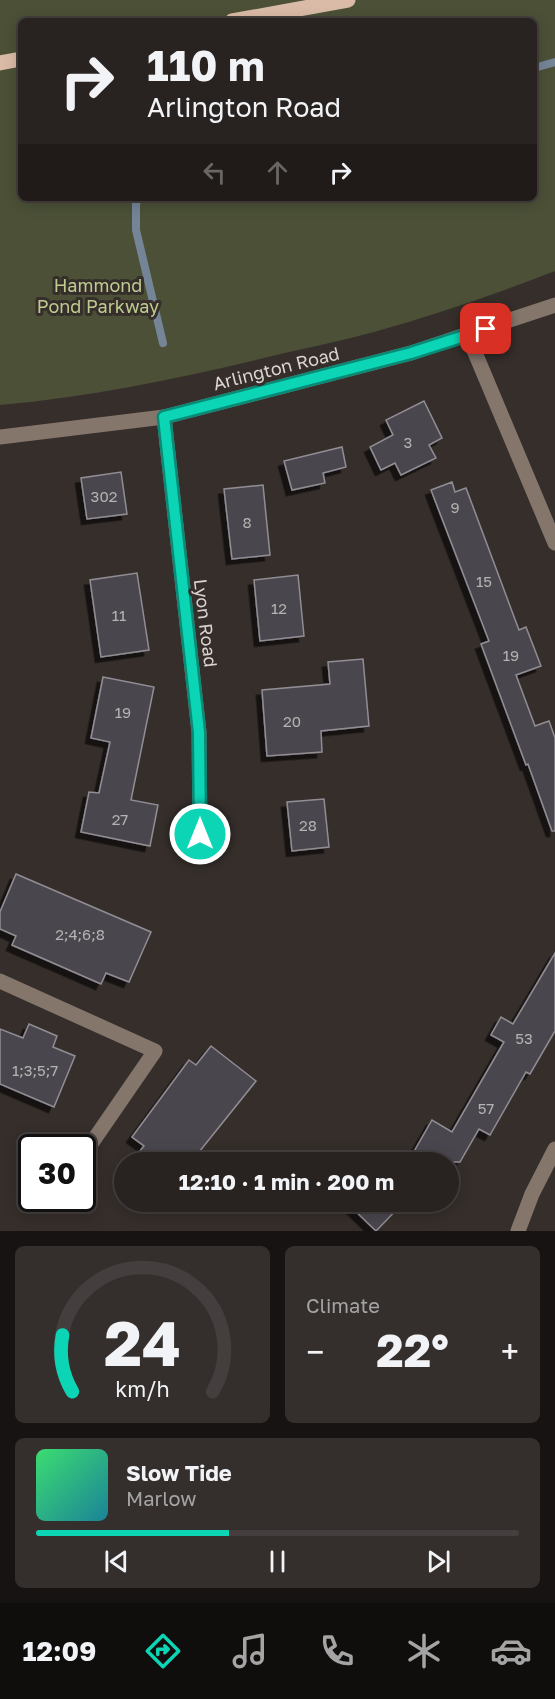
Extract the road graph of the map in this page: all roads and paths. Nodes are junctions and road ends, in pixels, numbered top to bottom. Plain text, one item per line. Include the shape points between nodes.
1 (348, 0) edge
2 (249, 18) edge
3 (18, 60) edge
4 (0, 63) edge
5 (555, 304) edge
6 (468, 336) junction
7 (164, 417) junction
8 (0, 437) edge
9 (555, 543) edge
10 (200, 834) dead end
11 (0, 981) edge
12 (96, 1137) edge
13 (555, 1149) edge
14 (518, 1231) edge

1 - 2 main road
3 - 4 main road
5 - 6 street, Arlington Road
6 - 7 street, Arlington Road
6 - 9 street
7 - 8 street, Arlington Road
7 - 10 street, Lyon Road via 199,732
11 - 12 street via 155,1051
13 - 14 street

